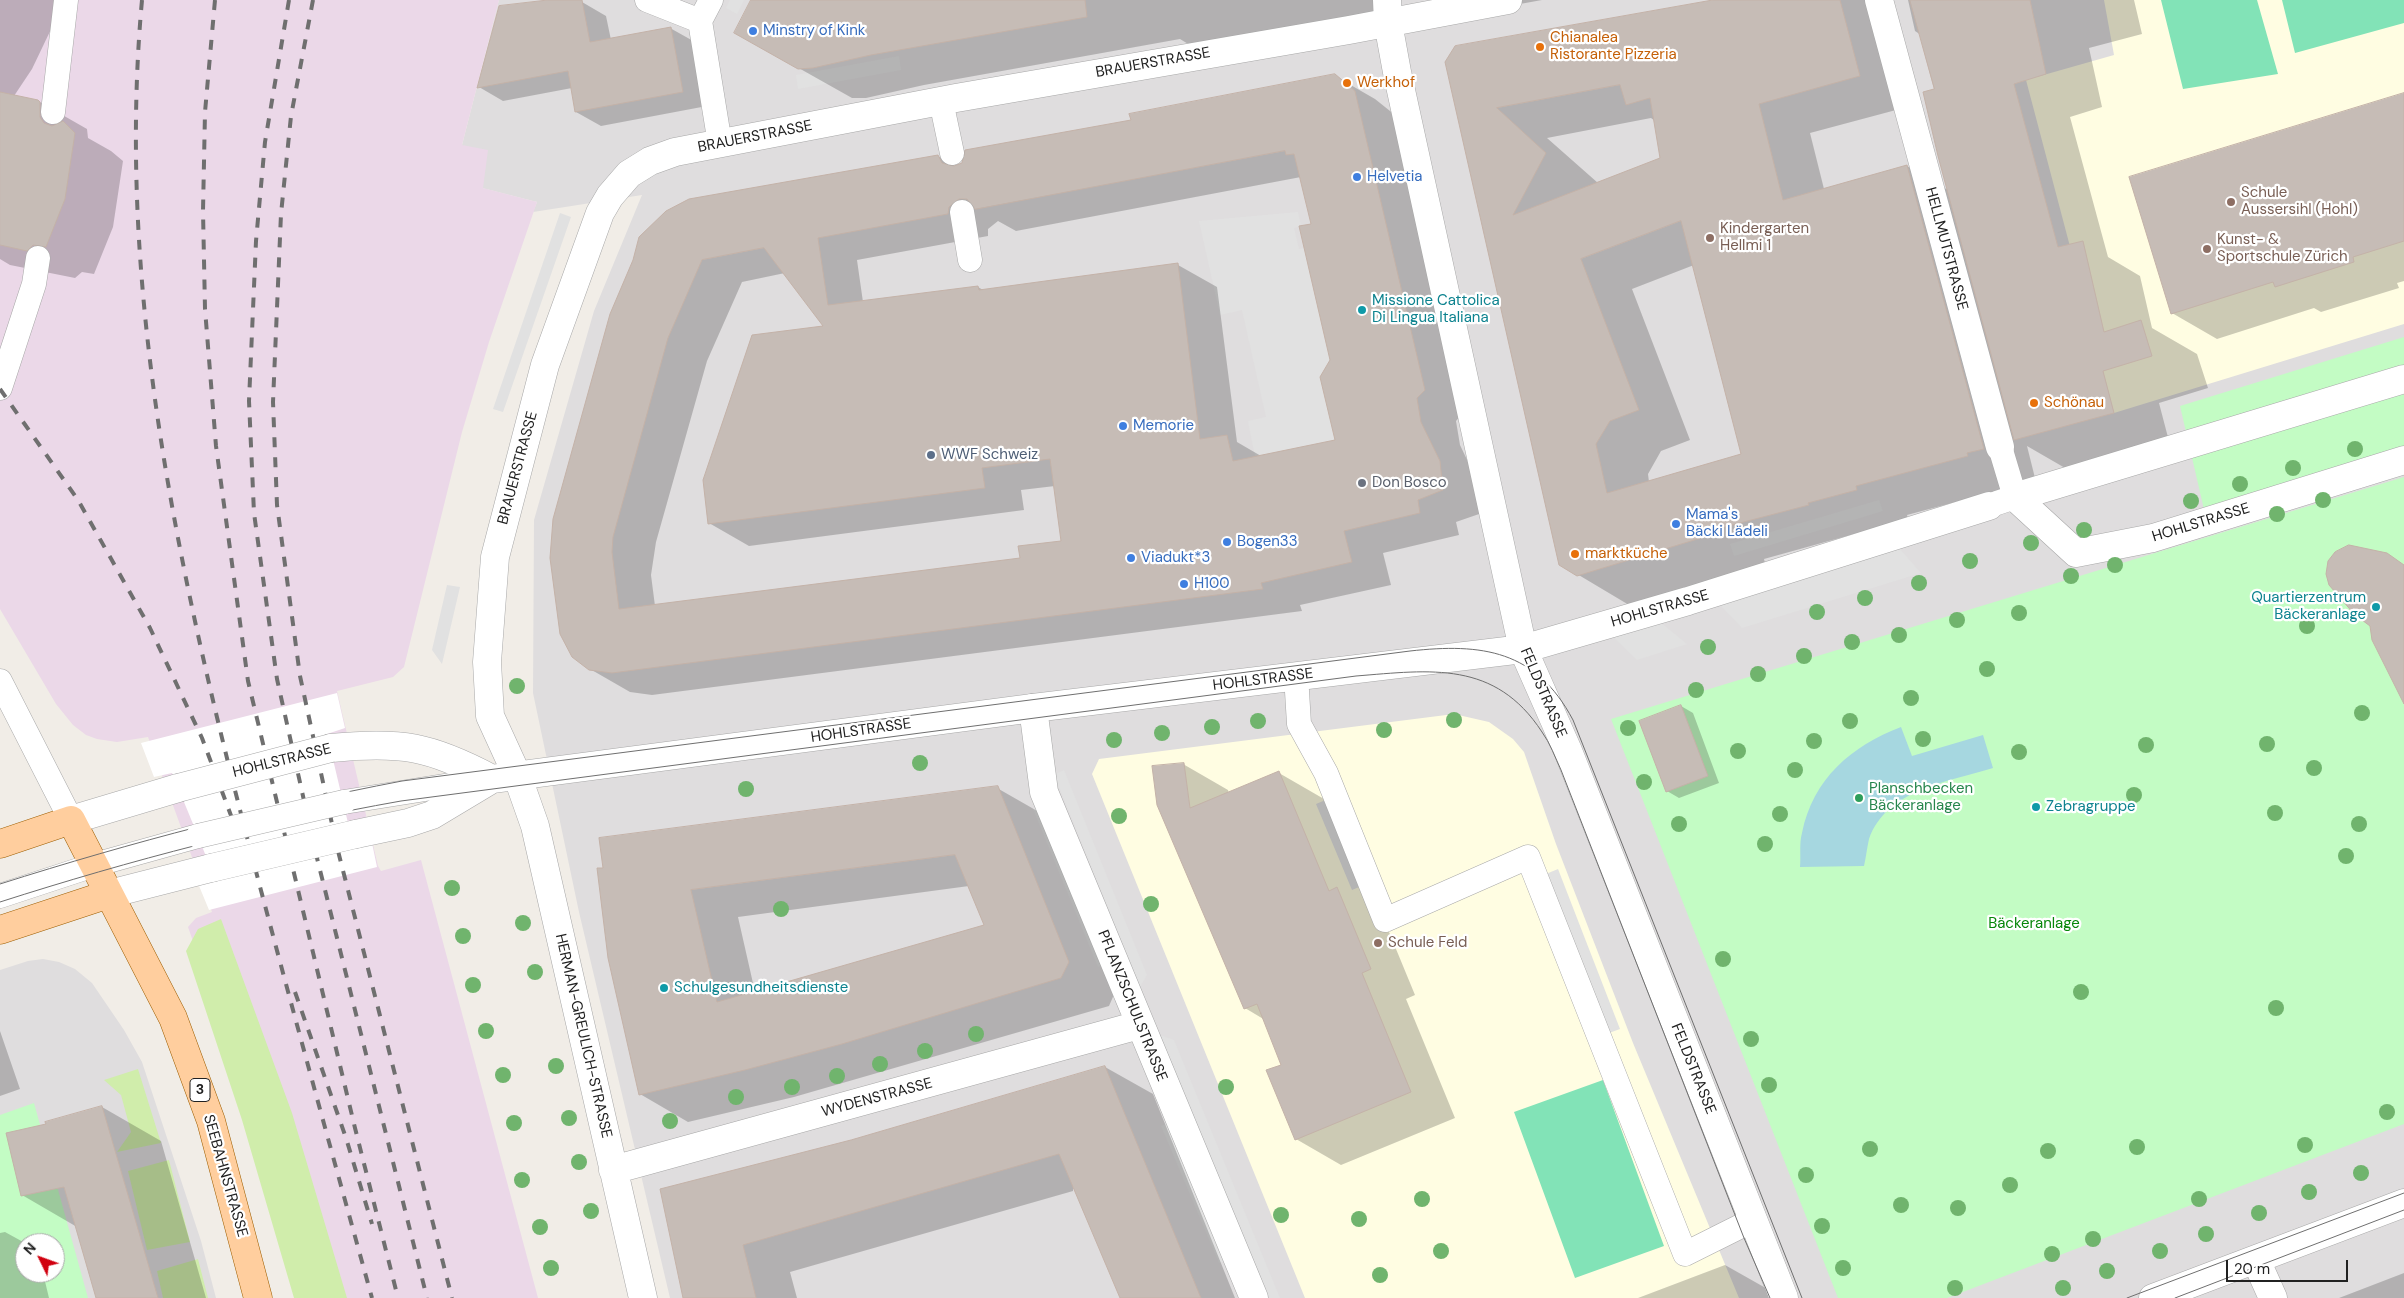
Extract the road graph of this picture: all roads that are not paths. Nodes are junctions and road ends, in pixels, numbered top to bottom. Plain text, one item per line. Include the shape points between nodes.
1 (66, 0) edge
2 (646, 0) edge
3 (711, 0) edge
4 (1508, 0) edge
5 (1879, 0) edge
6 (1388, 11) edge
7 (700, 22) junction
8 (942, 101) junction
9 (54, 112) dead end
10 (720, 144) junction
11 (952, 152) dead end
12 (962, 212) dead end
13 (38, 258) dead end
14 (970, 260) dead end
15 (2404, 379) edge
16 (0, 388) edge
17 (2000, 447) joint
18 (2404, 460) edge
19 (2014, 497) junction
20 (1989, 506) joint
21 (1523, 649) junction
22 (1296, 675) junction
23 (0, 681) edge
24 (1032, 708) junction
25 (505, 777) junction
26 (71, 820) junction
27 (0, 844) edge
28 (94, 865) junction
29 (110, 894) junction
30 (0, 896) edge
31 (0, 930) edge
32 (1140, 1025) junction
33 (614, 1170) junction
34 (2404, 1203) edge
35 (1753, 1220) junction
36 (2256, 1260) junction
37 (258, 1298) edge
38 (643, 1298) edge
39 (1254, 1298) edge
40 (1784, 1298) edge
41 (2153, 1298) edge
42 (2274, 1298) edge

1 - 9 lane
2 - 7 lane
3 - 7 lane
4 - 6 street, BRAUERSTRASSE
5 - 17 street, HELLMUTSTRASSE
6 - 8 street, BRAUERSTRASSE
6 - 21 street, FELDSTRASSE
7 - 10 lane
8 - 10 street, BRAUERSTRASSE
8 - 11 lane
10 - 25 street, BRAUERSTRASSE via 674,152 650,161 629,174 610,196 589,240 545,365 497,550 489,620 490,716
12 - 14 lane
13 - 16 lane via 26,313
15 - 19 street, HOHLSTRASSE
17 - 19 lane, HELLMUTSTRASSE
18 - 19 street, HOHLSTRASSE via 2153,538 2076,553
19 - 20 lane, HOHLSTRASSE
20 - 21 street, HOHLSTRASSE via 1688,601
21 - 22 street, HOHLSTRASSE
21 - 35 street, FELDSTRASSE via 1568,752
22 - 24 street, HOHLSTRASSE
22 - 35 lane via 1299,724 1326,773 1385,920 1528,857 1685,1254
23 - 26 lane
24 - 25 street, HOHLSTRASSE
24 - 32 street, PFLANZSCHULSTRASSE via 1044,792
25 - 26 street, HOHLSTRASSE, bridge via 420,749 369,744 330,748
25 - 28 lane, HOHLSTRASSE, bridge via 344,802 198,836
25 - 29 street, HOHLSTRASSE, bridge via 432,815 408,823
25 - 33 street, HERMAN-GREULICH-STRASSE via 535,826
26 - 27 main road, HOHLSTRASSE
26 - 28 main road, 3
28 - 29 main road, 3
28 - 30 lane, HOHLSTRASSE
29 - 31 main road, HOHLSTRASSE
29 - 37 main road, SEEBAHNSTRASSE / 3 via 173,1018 211,1121
32 - 33 street, WYDENSTRASSE
32 - 39 street, PFLANZSCHULSTRASSE
33 - 38 street, HERMAN-GREULICH-STRASSE
34 - 36 street
35 - 40 street, FELDSTRASSE
36 - 41 street
36 - 42 street

